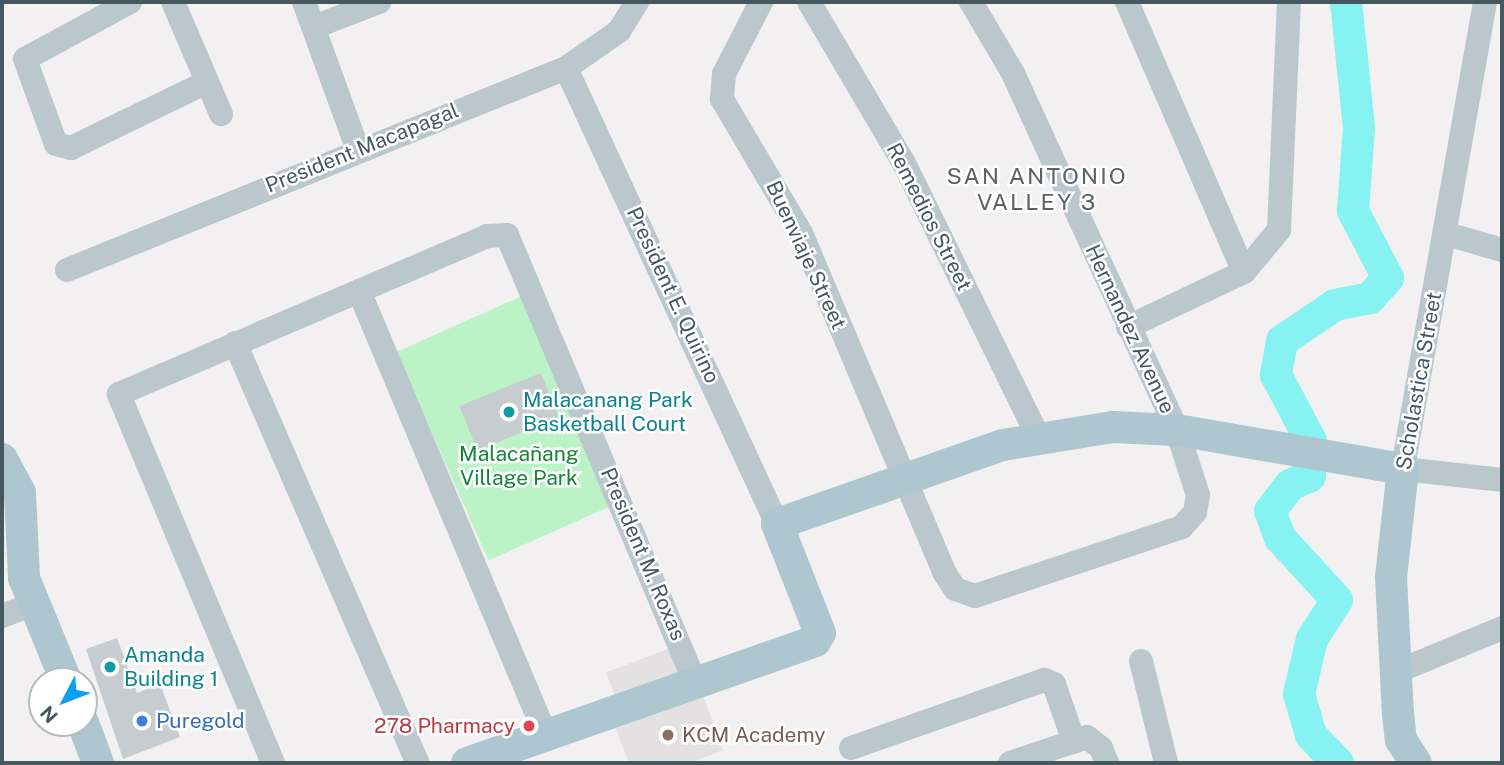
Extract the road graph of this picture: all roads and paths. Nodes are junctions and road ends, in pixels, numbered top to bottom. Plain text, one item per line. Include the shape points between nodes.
1 (130, 2) edge
2 (173, 2) edge
3 (304, 2) edge
4 (379, 2) edge
5 (637, 2) edge
6 (761, 2) edge
7 (809, 2) edge
8 (971, 2) edge
9 (1127, 2) edge
10 (1289, 2) edge
11 (1485, 2) edge
12 (314, 27) junction
13 (566, 68) junction
14 (206, 82) junction
15 (221, 114) dead end
16 (358, 150) junction
17 (1447, 234) junction
18 (1502, 250) edge
19 (67, 270) dead end
20 (1244, 272) junction
21 (359, 291) junction
22 (1128, 327) junction
23 (235, 343) junction
24 (1177, 430) junction
25 (1038, 437) junction
26 (2, 459) edge
27 (1402, 469) junction
28 (906, 475) junction
29 (1502, 480) edge
30 (777, 524) junction
31 (34, 604) junction
32 (2, 616) edge
33 (1502, 628) edge
34 (1141, 661) dead end
35 (60, 667) edge
36 (1396, 672) junction
37 (694, 680) junction
38 (545, 734) junction
39 (88, 737) edge
40 (1074, 742) junction
41 (850, 747) edge
42 (1414, 762) edge
43 (98, 763) edge
44 (273, 763) edge
45 (418, 763) edge
46 (467, 763) edge
47 (1010, 763) edge
48 (1107, 763) edge
49 (1166, 763) edge

1 - 14 street via 25,59 56,144 71,148
2 - 14 street
3 - 12 street
4 - 12 street
5 - 13 street, President Macapagal via 619,31
6 - 28 street, Buenviaje Street via 724,74 722,99 801,233
7 - 25 street, Remedios Street via 904,163
8 - 22 street, Hernandez Avenue via 1014,75
9 - 20 street
10 - 20 street via 1279,230
11 - 17 street, Scholastica Street
12 - 16 street
13 - 16 street, President Macapagal
13 - 30 street, President E. Quirino
14 - 15 street
16 - 19 street, President Macapagal
17 - 18 street
17 - 27 street, Scholastica Street
20 - 22 street
21 - 23 street
21 - 37 street, President M. Roxas via 488,236 507,235
21 - 38 street
22 - 24 street, Hernandez Avenue
23 - 44 street via 122,390 118,398
23 - 45 street
24 - 25 main road via 1114,427
24 - 27 main road
24 - 28 street, Buenviaje Street via 1198,495 1195,512 1182,527 975,596 955,589 944,572
25 - 28 main road
26 - 31 main road via 20,493 20,558
27 - 29 street
27 - 36 main road, Scholastica Street via 1391,577
28 - 30 main road
30 - 37 main road via 820,633 815,641
31 - 32 street
31 - 35 main road
33 - 36 street
34 - 49 street
36 - 42 main road, Scholastica Street via 1401,740
37 - 38 main road
38 - 46 main road
39 - 43 main road
40 - 41 street via 1054,684 1044,680
40 - 47 street
40 - 48 street via 1087,737 1101,748

